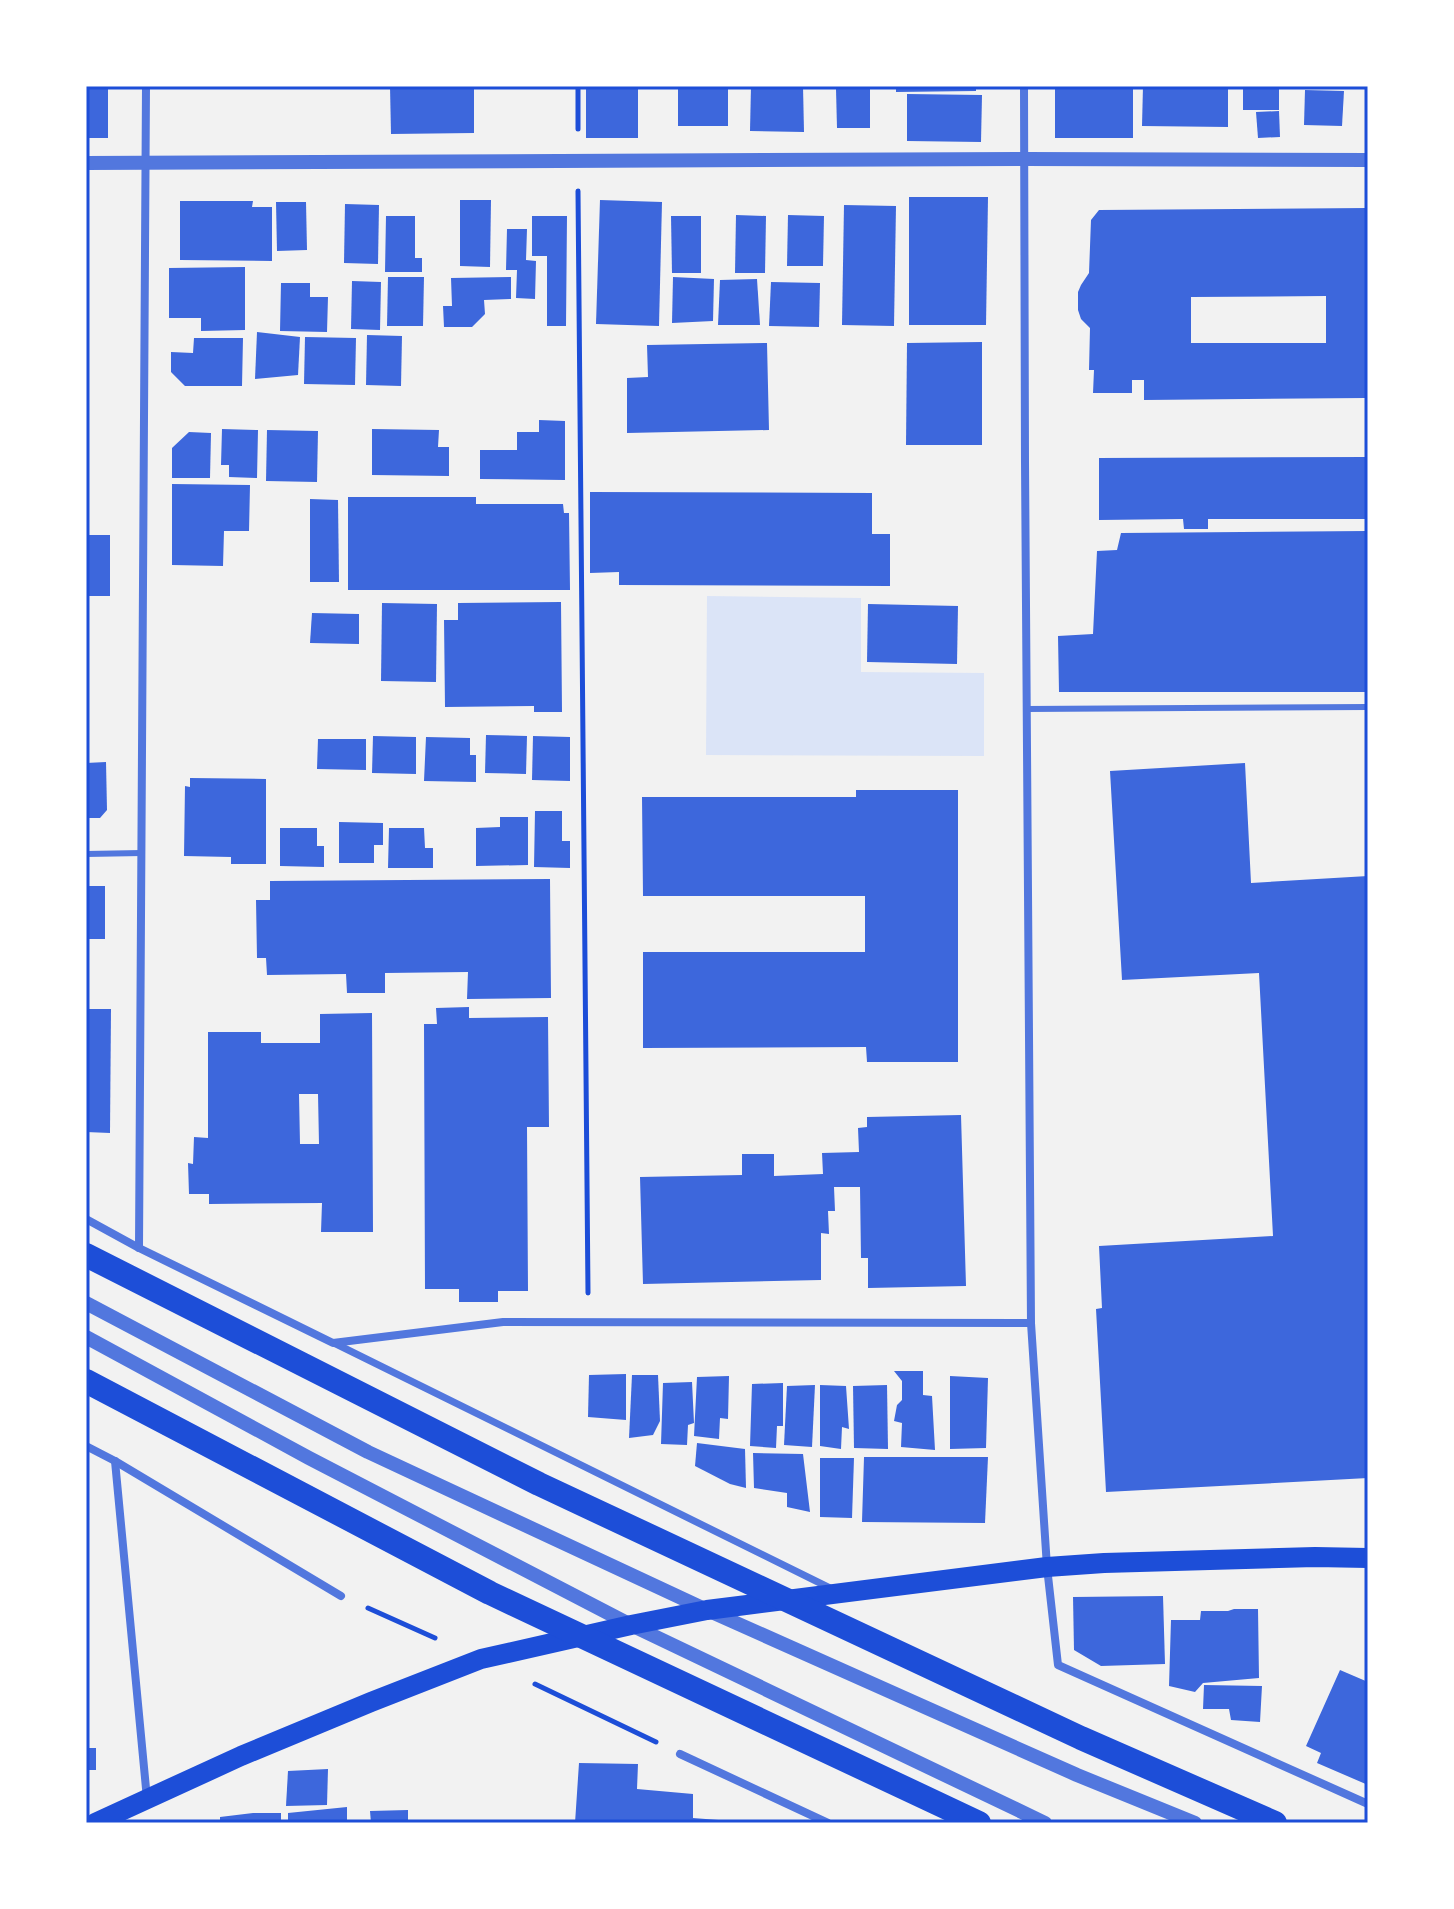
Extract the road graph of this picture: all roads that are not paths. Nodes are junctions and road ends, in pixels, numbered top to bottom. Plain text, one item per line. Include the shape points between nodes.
1 (146, 86) edge
2 (1024, 86) edge
3 (1025, 159) junction
4 (1368, 160) edge
5 (86, 163) edge
6 (146, 163) junction
7 (1368, 707) edge
8 (1026, 709) junction
9 (142, 853) junction
10 (86, 854) edge
11 (86, 1219) edge
12 (139, 1248) junction
13 (86, 1255) edge
14 (86, 1303) edge
15 (1031, 1323) junction
16 (86, 1337) edge
17 (333, 1343) junction
18 (86, 1381) edge
19 (86, 1446) edge
20 (115, 1461) junction
21 (1368, 1558) edge
22 (1047, 1567) junction
23 (841, 1593) junction
24 (341, 1596) dead end
25 (707, 1610) junction
26 (631, 1625) junction
27 (680, 1754) dead end
28 (147, 1801) junction
29 (1368, 1804) edge
30 (95, 1823) edge
31 (828, 1823) edge
32 (979, 1823) edge
33 (1045, 1823) edge
34 (1195, 1823) edge
35 (1275, 1823) edge

1 - 6 street
2 - 3 street
3 - 4 street
3 - 6 street
3 - 8 street
5 - 6 street
6 - 9 street
7 - 8 lane
8 - 15 street
9 - 10 lane
9 - 12 street
11 - 12 street
12 - 17 street
13 - 35 highway via 553,1491
14 - 25 street via 368,1452
15 - 17 street via 503,1322
15 - 22 street
16 - 26 street
17 - 23 street
18 - 32 highway via 490,1593
19 - 20 street
20 - 24 street
20 - 28 street
21 - 22 main road
22 - 23 main road
22 - 29 street via 1058,1665
23 - 25 main road
25 - 26 main road
25 - 34 street
26 - 28 main road via 481,1659 241,1756
26 - 33 street
27 - 31 street
28 - 30 main road

